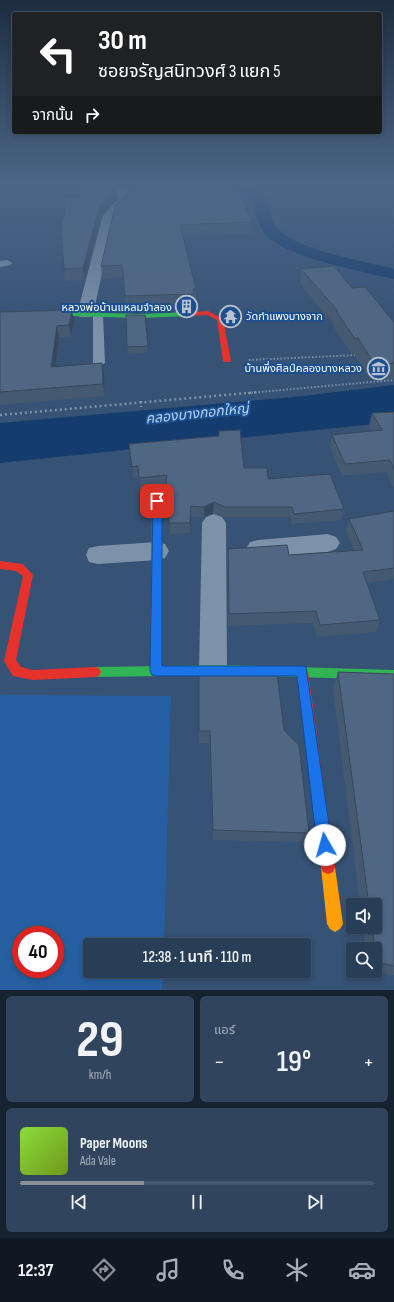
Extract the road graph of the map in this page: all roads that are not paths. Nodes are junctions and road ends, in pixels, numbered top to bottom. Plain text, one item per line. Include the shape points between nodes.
1 (106, 233) edge
2 (92, 314) junction
3 (0, 318) edge
4 (227, 361) road end
5 (99, 363) edge
6 (157, 501) dead end
7 (214, 523) dead end
8 (328, 543) dead end
9 (157, 551) junction
10 (213, 552) junction
11 (98, 555) dead end
12 (0, 565) edge
13 (213, 670) junction
14 (156, 671) junction
15 (302, 671) junction
16 (394, 675) edge
17 (335, 924) dead end

1 - 2 street
2 - 3 street
2 - 4 street via 215,315 220,319
2 - 5 lane
6 - 9 street
7 - 10 street
8 - 10 street
9 - 11 street
9 - 14 street
10 - 13 street
12 - 14 street via 23,568 28,575 10,661 17,672 33,675
13 - 14 street
13 - 15 street
15 - 16 street
15 - 17 street

